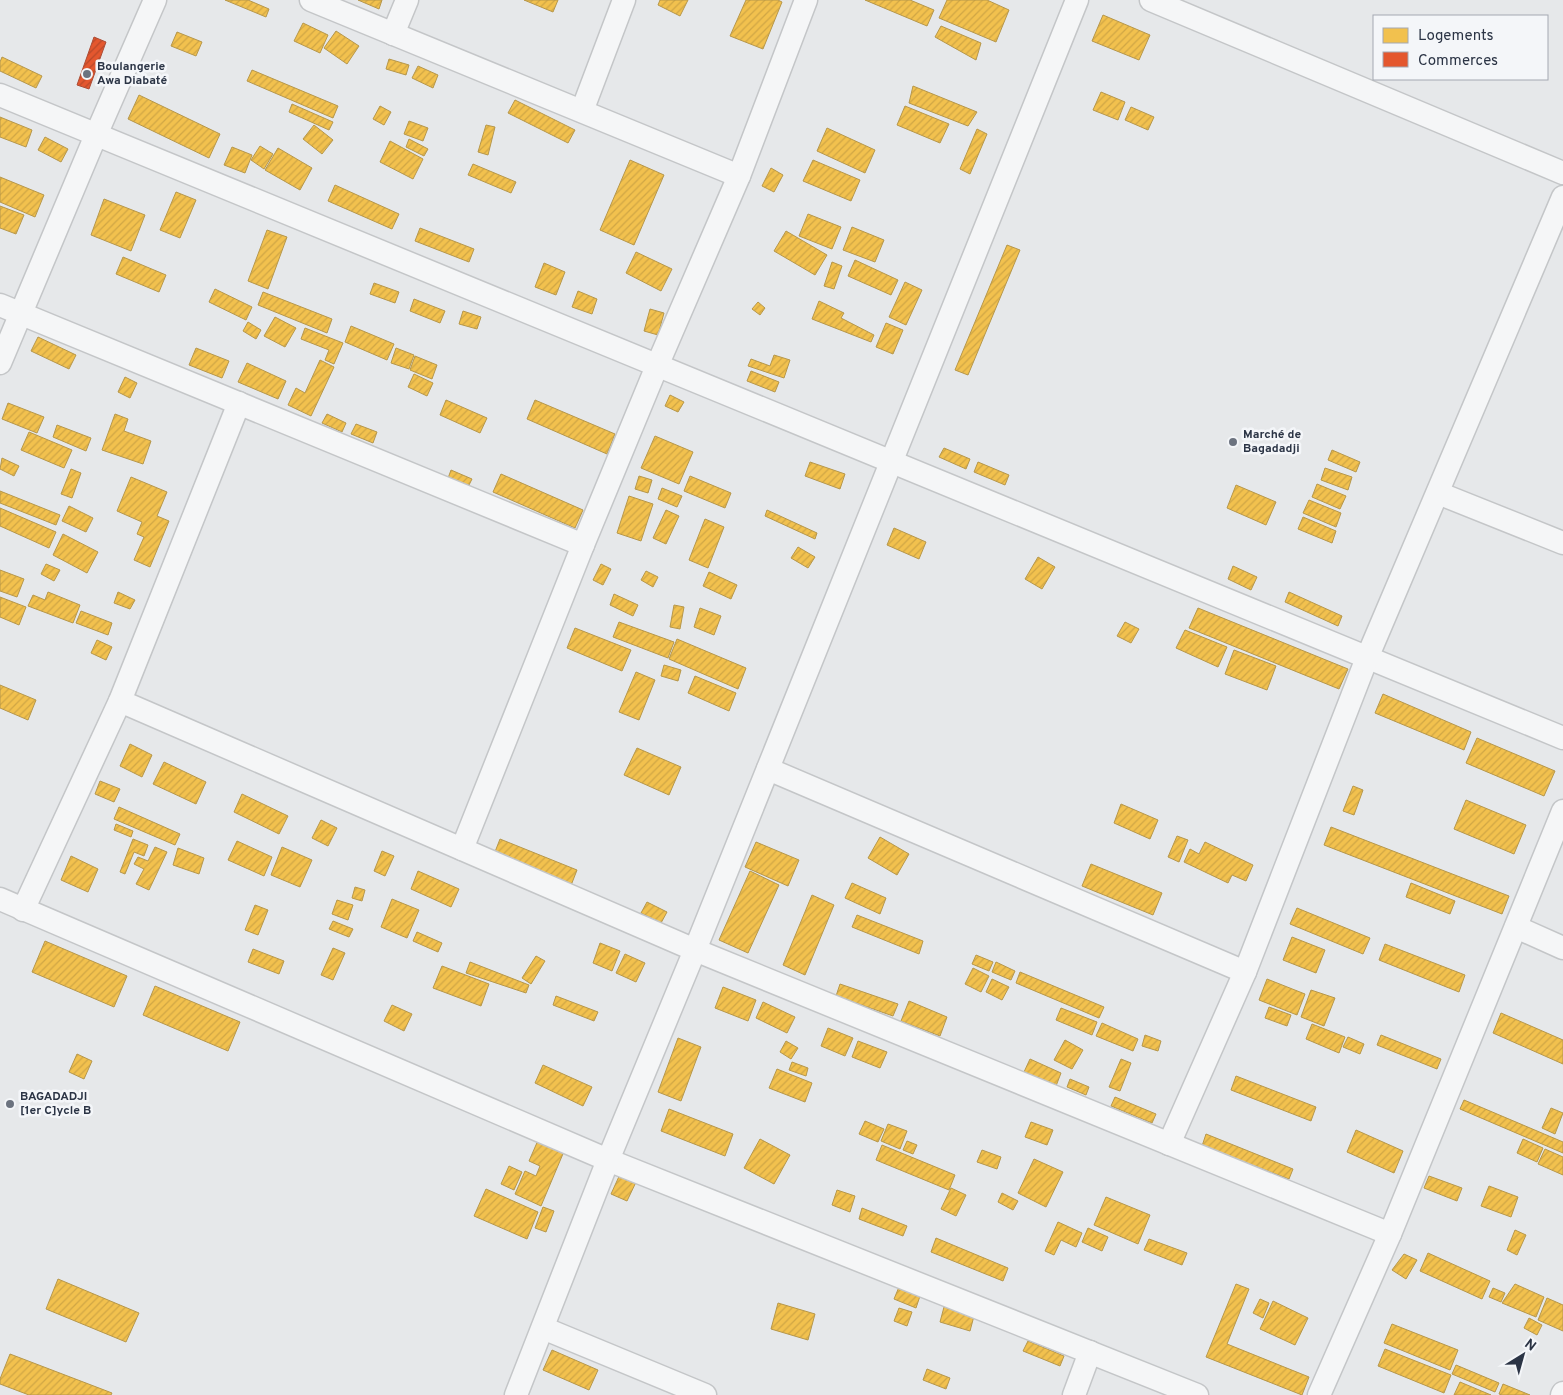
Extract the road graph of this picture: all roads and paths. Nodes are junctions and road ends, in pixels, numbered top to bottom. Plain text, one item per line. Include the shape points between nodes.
1 (155, 0) edge
2 (311, 0) edge
3 (407, 0) edge
4 (624, 0) edge
5 (806, 0) edge
6 (1077, 0) edge
7 (1151, 0) edge
8 (393, 34) junction
9 (0, 96) edge
10 (582, 111) junction
11 (96, 135) junction
12 (1563, 173) edge
13 (739, 176) junction
14 (1563, 196) edge
15 (0, 305) edge
16 (21, 314) junction
17 (0, 363) edge
18 (657, 366) junction
19 (239, 403) junction
20 (892, 461) junction
21 (1438, 493) junction
22 (1563, 543) edge
23 (583, 545) junction
24 (1367, 658) junction
25 (120, 700) junction
26 (1563, 738) edge
27 (768, 769) junction
28 (1563, 811) edge
29 (462, 849) junction
30 (0, 899) edge
31 (23, 910) junction
32 (1516, 927) junction
33 (1563, 948) edge
34 (695, 950) junction
35 (1245, 972) junction
36 (1169, 1144) junction
37 (608, 1160) junction
38 (1390, 1234) junction
39 (543, 1328) junction
40 (1090, 1352) junction
41 (516, 1395) edge
42 (705, 1395) edge
43 (1074, 1395) edge
44 (1197, 1395) edge
45 (1319, 1395) edge

1 - 11 street
2 - 8 street
3 - 8 street
4 - 10 street
5 - 13 street
6 - 20 street
7 - 12 street
8 - 10 street
9 - 11 street
10 - 13 street
11 - 16 street
11 - 18 street
13 - 18 street
14 - 21 street
15 - 16 street
16 - 17 street
16 - 19 street
18 - 20 street
18 - 23 street
19 - 23 street
19 - 25 street
20 - 24 street
20 - 27 street
21 - 22 street
21 - 24 street
23 - 29 street
24 - 26 street
24 - 35 street
25 - 29 street
25 - 31 street
27 - 34 street
27 - 35 street
28 - 32 street
29 - 34 street
30 - 31 street
31 - 37 street
32 - 33 street
32 - 38 street
34 - 36 street
34 - 37 street
35 - 36 street
36 - 38 street
37 - 39 street
37 - 40 street
38 - 45 street
39 - 41 street
39 - 42 street
40 - 43 street
40 - 44 street

